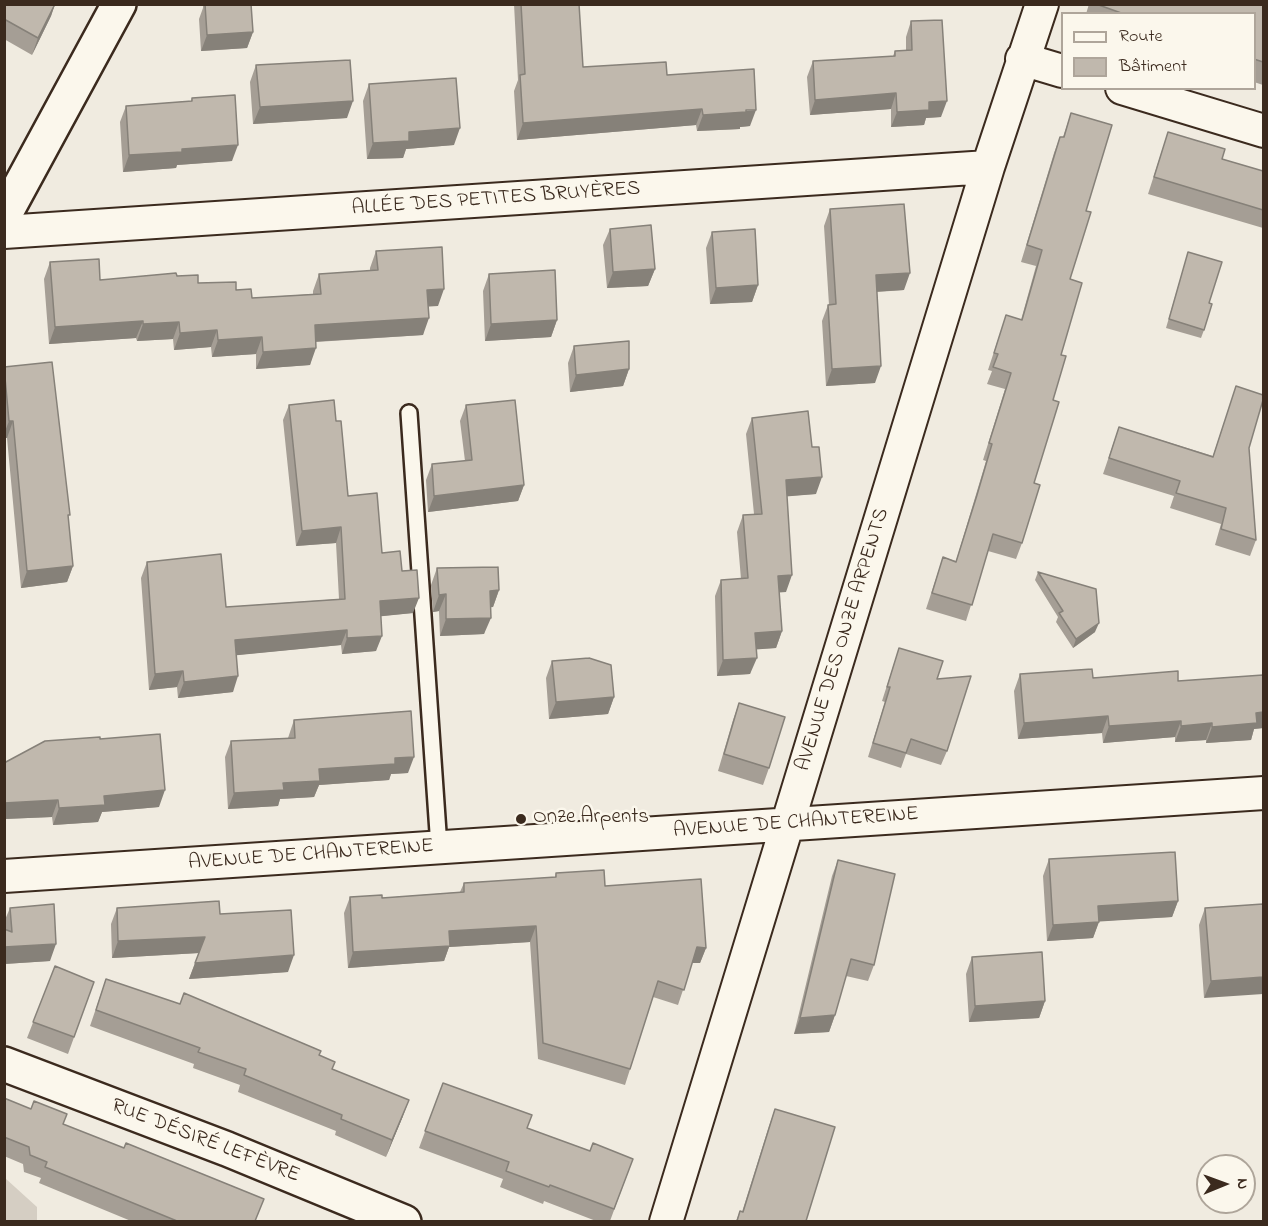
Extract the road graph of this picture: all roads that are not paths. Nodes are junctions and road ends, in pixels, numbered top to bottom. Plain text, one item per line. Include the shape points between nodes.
1 (119, 4) edge
2 (1042, 4) edge
3 (1023, 59) junction
4 (1061, 71) edge
5 (1129, 90) edge
6 (1263, 131) edge
7 (988, 167) junction
8 (4, 216) edge
9 (4, 232) edge
10 (409, 413) dead end
11 (1263, 793) edge
12 (788, 824) junction
13 (439, 847) junction
14 (4, 876) edge
15 (4, 1064) edge
16 (404, 1221) edge
17 (666, 1221) edge

1 - 8 street
2 - 3 street, AVENUE DES ONZE ARPENTS
3 - 4 street
3 - 7 street, AVENUE DES ONZE ARPENTS
5 - 6 street
7 - 9 street, ALLÉE DES PETITES BRUYÈRES
7 - 12 street, AVENUE DES ONZE ARPENTS
10 - 13 lane
11 - 12 street, AVENUE DE CHANTEREINE
12 - 13 street, AVENUE DE CHANTEREINE
12 - 17 street, AVENUE DES ONZE ARPENTS
13 - 14 street, AVENUE DE CHANTEREINE
15 - 16 street, RUE DÉSIRÉ LEFÈVRE

